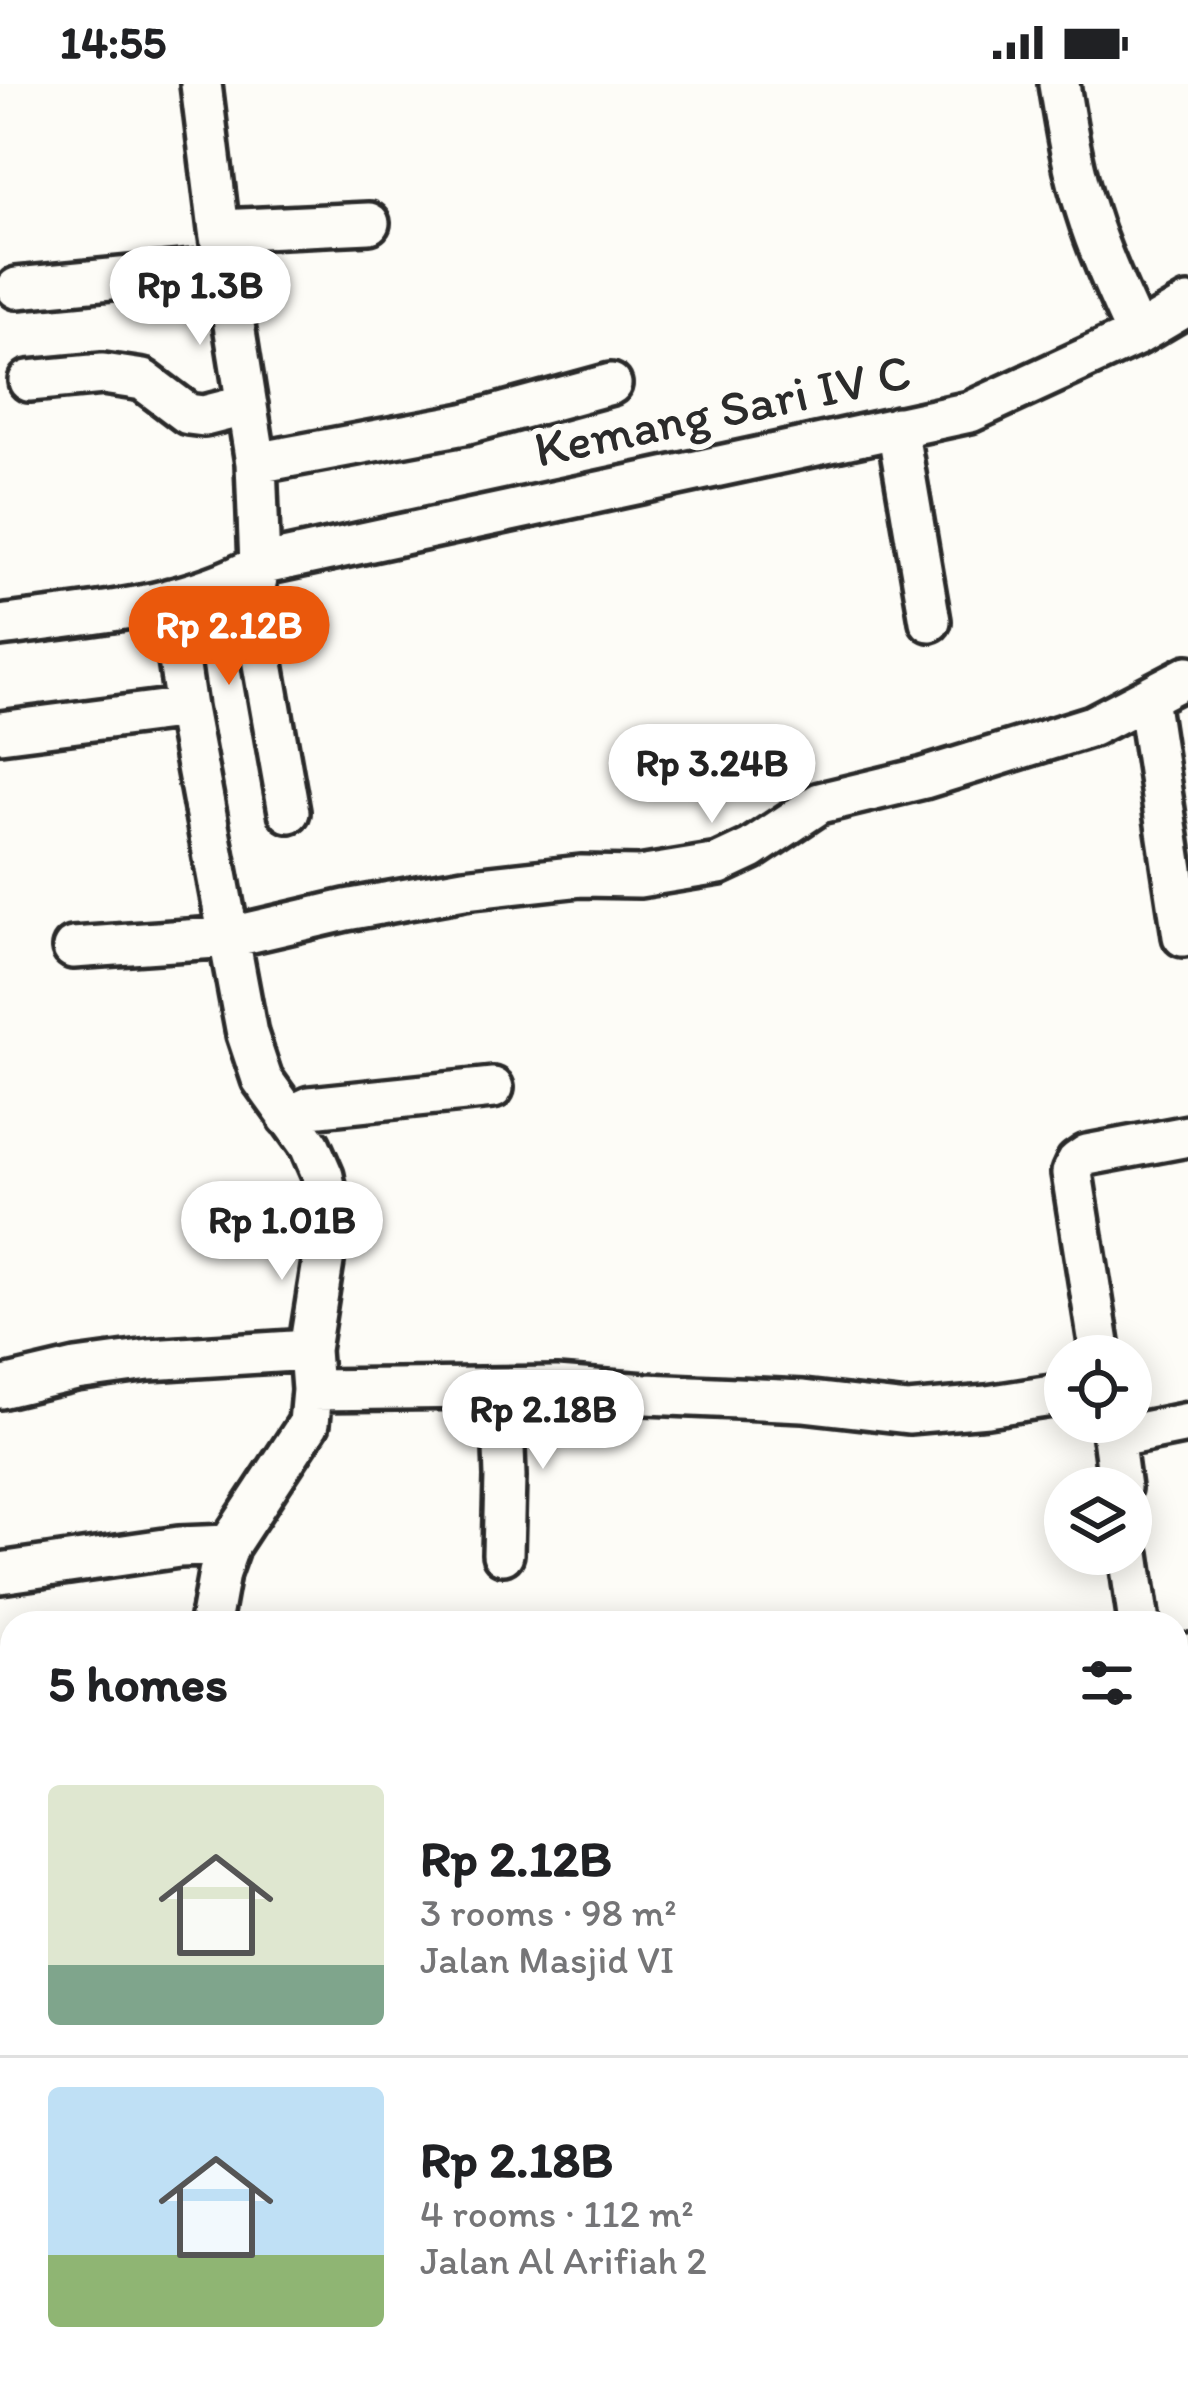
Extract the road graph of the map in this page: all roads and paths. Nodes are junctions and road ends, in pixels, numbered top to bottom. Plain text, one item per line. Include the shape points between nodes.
1 (201, 84) edge
2 (1059, 84) edge
3 (369, 223) dead end
4 (222, 249) junction
5 (17, 288) dead end
6 (1188, 305) edge
7 (1137, 335) junction
8 (29, 381) dead end
9 (611, 384) dead end
10 (247, 405) junction
11 (897, 427) junction
12 (256, 463) junction
13 (260, 566) junction
14 (170, 598) junction
15 (930, 620) dead end
16 (0, 626) edge
17 (1188, 676) edge
18 (1147, 698) junction
19 (186, 708) junction
20 (0, 732) edge
21 (290, 812) dead end
22 (1183, 935) dead end
23 (230, 937) junction
24 (73, 948) dead end
25 (493, 1088) dead end
26 (288, 1117) junction
27 (1188, 1136) edge
28 (1098, 1335) edge
29 (309, 1350) junction
30 (0, 1388) edge
31 (502, 1388) junction
32 (312, 1390) junction
33 (1044, 1397) edge
34 (1188, 1423) edge
35 (1152, 1426) edge
36 (229, 1545) junction
37 (503, 1554) dead end
38 (0, 1573) edge
39 (1133, 1575) edge
40 (212, 1611) edge
41 (1137, 1611) edge

1 - 4 street
2 - 7 street via 1084,207
3 - 4 street
4 - 5 street
4 - 10 street
6 - 7 street, Kemang Sari IV C
7 - 11 street, Kemang Sari IV C via 970,412
8 - 10 street via 103,374 143,380 188,414 204,416
9 - 12 street via 464,424
10 - 12 street
11 - 13 street, Kemang Sari IV C
11 - 15 street
12 - 13 street
13 - 14 street, Kemang Sari IV C
13 - 21 street via 252,602
14 - 16 street, Kemang Sari IV C
14 - 19 street
17 - 18 street
18 - 22 street
18 - 23 street via 1034,746 820,802 719,864 639,878 464,889
19 - 20 street
19 - 23 street
23 - 24 street
23 - 26 street via 262,1079
25 - 26 street via 310,1107
26 - 29 street via 310,1146 328,1202
27 - 28 street via 1087,1155 1072,1173
29 - 30 street via 148,1360
29 - 32 street
31 - 32 street
31 - 33 street via 908,1413
31 - 37 street
32 - 36 street via 309,1424
34 - 35 street
36 - 38 street
36 - 40 street
39 - 41 street

